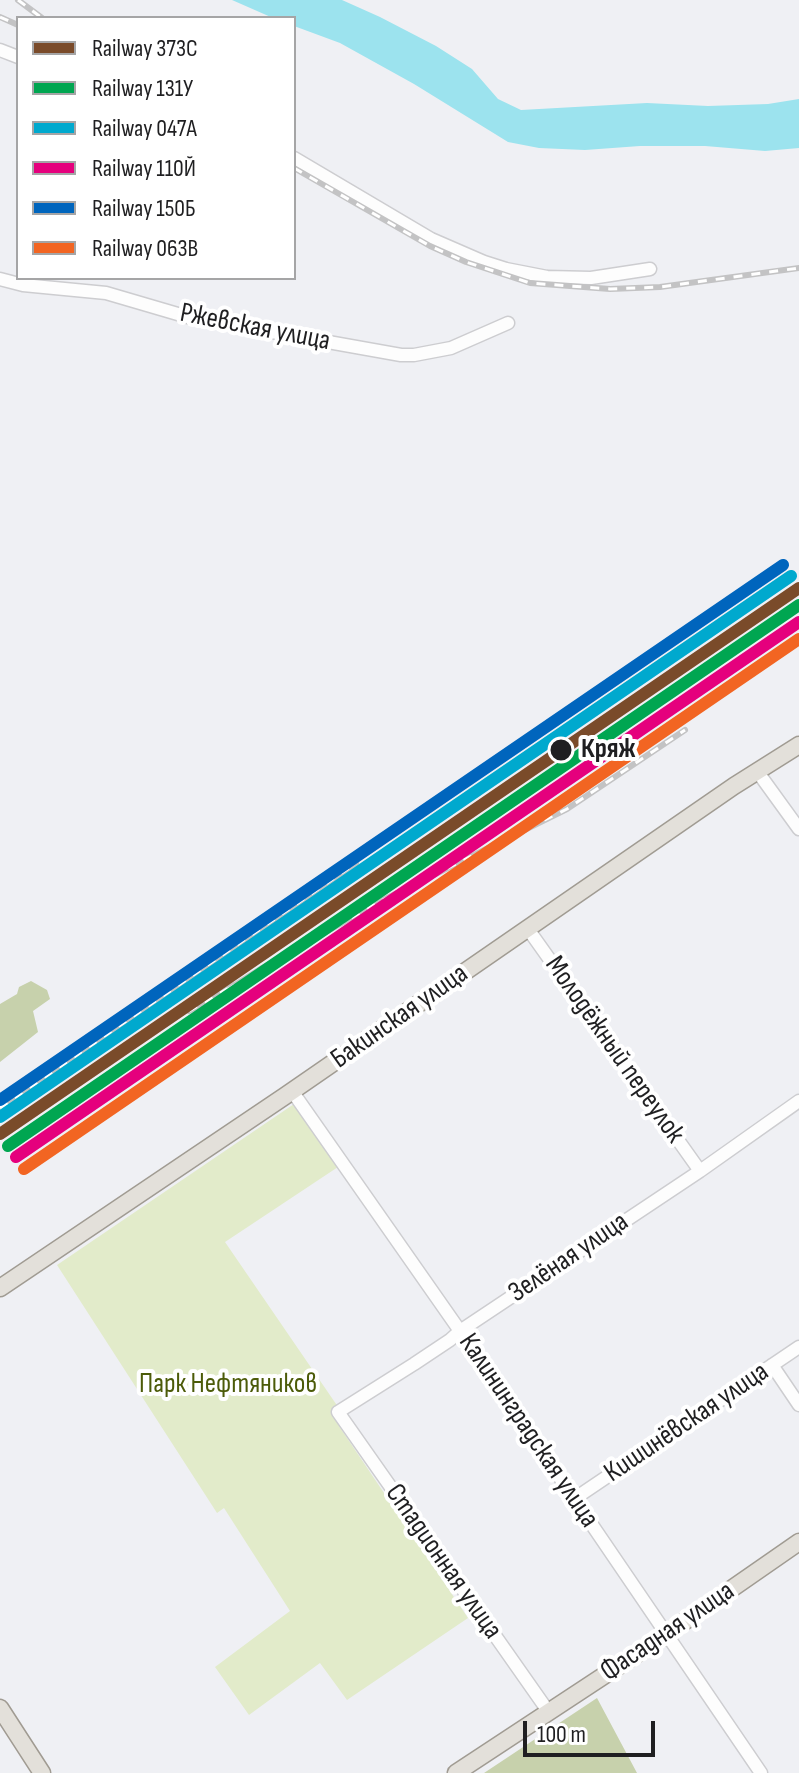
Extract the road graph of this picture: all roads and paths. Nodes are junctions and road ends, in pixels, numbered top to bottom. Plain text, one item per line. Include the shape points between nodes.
1 (296, 159) edge
2 (650, 269) dead end
3 (0, 279) edge
4 (508, 323) dead end
5 (799, 745) edge
6 (757, 771) junction
7 (799, 829) edge
8 (528, 929) junction
9 (292, 1091) junction
10 (799, 1101) edge
11 (700, 1171) junction
12 (0, 1288) edge
13 (460, 1331) junction
14 (799, 1347) edge
15 (772, 1365) junction
16 (799, 1405) edge
17 (338, 1412) joint
18 (574, 1499) junction
19 (799, 1542) edge
20 (667, 1633) junction
21 (0, 1708) edge
22 (548, 1711) junction
23 (42, 1773) edge
24 (456, 1773) edge
25 (761, 1773) edge

1 - 2 street via 431,239 506,269 591,278
3 - 4 street, Ржевская улица via 106,293 188,317 401,355 451,348
5 - 6 main road, Бакинская улица
6 - 7 street
6 - 8 main road, Бакинская улица
8 - 9 main road, Бакинская улица
8 - 11 street, Молодёжный переулок
9 - 12 main road, Бакинская улица
9 - 13 street, Калининградская улица
10 - 11 street, Зелёная улица
11 - 13 street, Зелёная улица
13 - 17 street, Зелёная улица
13 - 18 street, Калининградская улица
14 - 15 street, Кишинёвская улица
15 - 16 street
15 - 18 street, Кишинёвская улица
17 - 22 street, Стадионная улица
18 - 20 street, Калининградская улица
19 - 20 main road, Фасадная улица
20 - 22 main road, Фасадная улица
20 - 25 street, Калининградская улица
21 - 23 main road
22 - 24 main road, Фасадная улица

